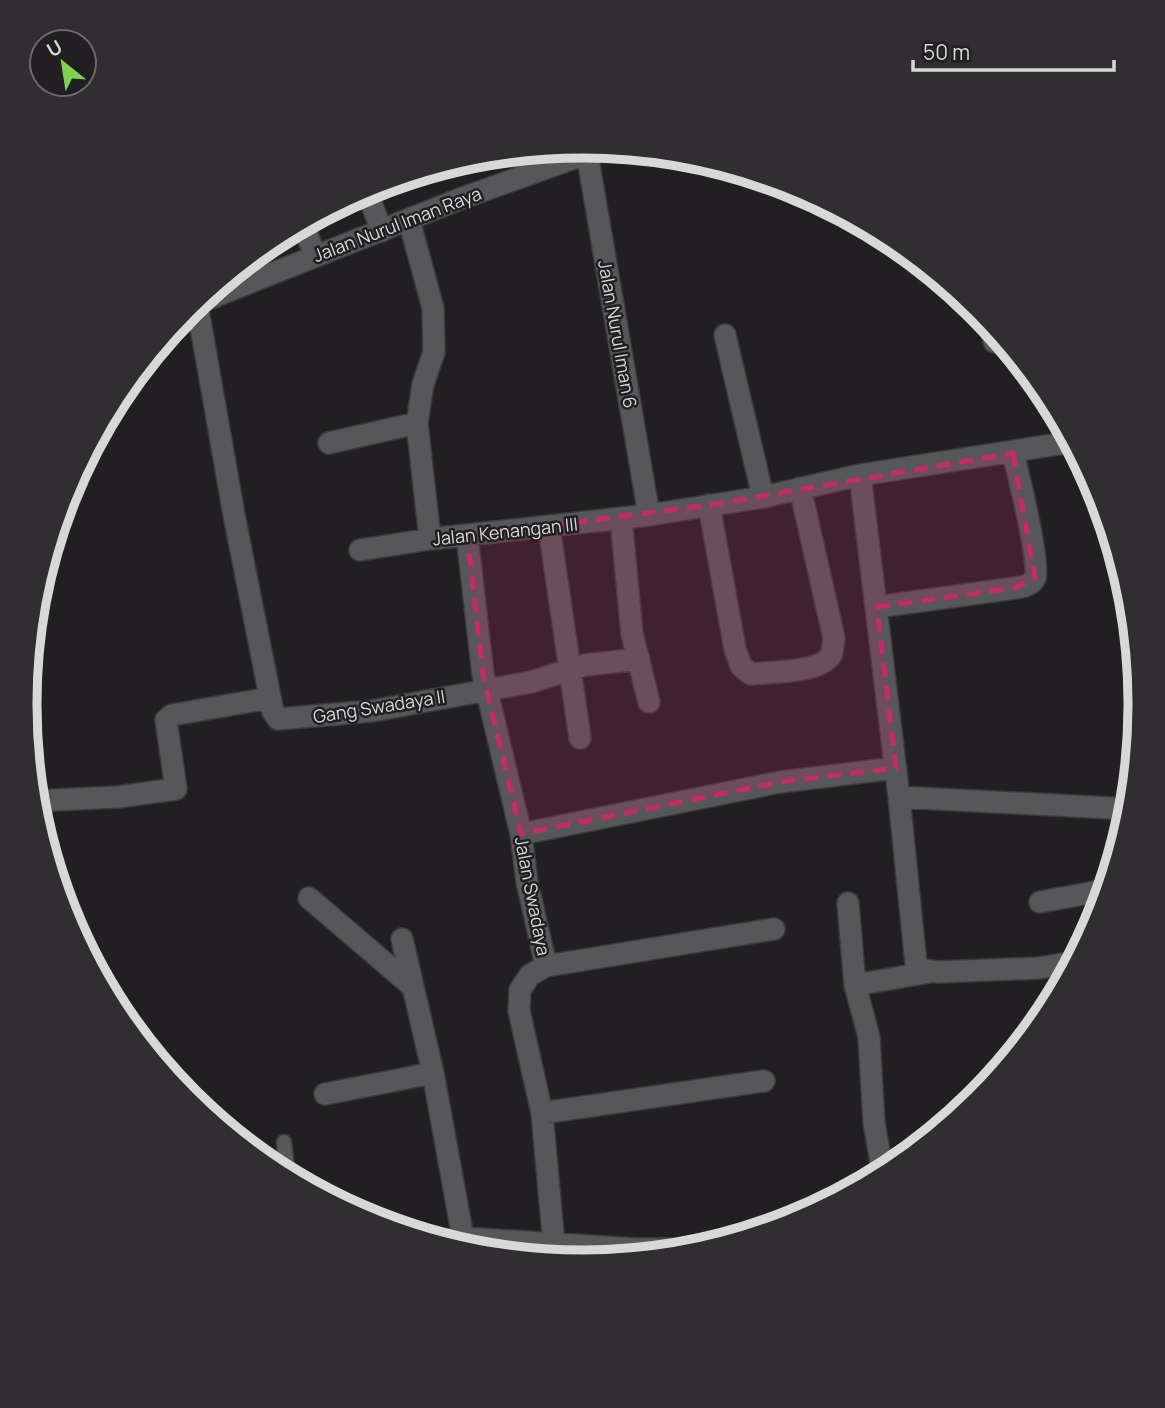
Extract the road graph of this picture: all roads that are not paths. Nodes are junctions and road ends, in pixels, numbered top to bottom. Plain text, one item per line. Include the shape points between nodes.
1 (596, 158) edge
2 (538, 160) edge
3 (371, 202) edge
4 (409, 220) junction
5 (382, 231) junction
6 (306, 233) edge
7 (315, 256) junction
8 (226, 292) edge
9 (198, 318) edge
10 (724, 335) dead end
11 (416, 423) junction
12 (329, 443) dead end
13 (1062, 444) edge
14 (1013, 453) junction
15 (860, 475) junction
16 (800, 488) junction
17 (763, 497) junction
18 (709, 505) junction
19 (649, 515) junction
20 (621, 518) junction
21 (549, 527) junction
22 (467, 536) junction
23 (430, 539) junction
24 (360, 550) dead end
25 (877, 607) junction
26 (639, 659) junction
27 (569, 669) junction
28 (487, 689) junction
29 (270, 698) junction
30 (649, 702) dead end
31 (580, 737) dead end
32 (896, 768) junction
33 (899, 797) junction
34 (45, 800) edge
35 (1117, 813) edge
36 (521, 834) junction
37 (1094, 892) edge
38 (309, 898) dead end
39 (1040, 902) dead end
40 (848, 903) dead end
41 (774, 929) dead end
42 (402, 939) dead end
43 (1062, 964) edge
44 (546, 966) junction
45 (930, 972) junction
46 (855, 985) junction
47 (414, 987) junction
48 (433, 1073) junction
49 (764, 1081) dead end
50 (325, 1094) dead end
51 (542, 1113) junction
52 (284, 1142) dead end
53 (881, 1161) edge
54 (286, 1163) edge
55 (463, 1236) edge
56 (508, 1244) edge
57 (554, 1245) junction
58 (600, 1249) edge

1 - 19 street, Jalan Nurul Iman 6
2 - 4 street, Jalan Nurul Iman Raya
3 - 5 street
4 - 5 street, Jalan Nurul Iman Raya
4 - 11 street via 433,308 434,352
5 - 7 street, Jalan Nurul Iman Raya
6 - 7 street
7 - 8 street, Jalan Nurul Iman Raya
9 - 29 street
10 - 17 street
11 - 12 street
11 - 23 street
13 - 14 street, Jalan Kenangan III
14 - 15 street, Jalan Kenangan III
14 - 25 street via 1035,559 1031,583
15 - 16 street, Jalan Kenangan III
15 - 25 street
16 - 17 street, Jalan Kenangan III
16 - 18 street via 834,638 831,655 808,668 751,674 741,666
17 - 18 street, Jalan Kenangan III
18 - 19 street, Jalan Kenangan III
19 - 20 street, Jalan Kenangan III
20 - 21 street, Jalan Kenangan III
20 - 26 street via 632,634
21 - 22 street, Jalan Kenangan III
21 - 27 street
22 - 23 street, Jalan Kenangan III
22 - 28 street, Jalan Swadaya
23 - 24 street, Jalan Kenangan III
25 - 32 street
26 - 27 street
26 - 30 street
27 - 28 street via 531,682
27 - 31 street
28 - 29 street, Gang Swadaya II via 362,712 278,719
28 - 36 street, Jalan Swadaya
29 - 34 street via 172,715 166,720 176,789
32 - 33 street
32 - 36 street via 780,782
33 - 35 street
33 - 45 street via 914,960
36 - 44 street, Jalan Swadaya
37 - 39 street
38 - 47 street
40 - 46 street
41 - 44 street
42 - 47 street
43 - 45 street
44 - 51 street, Jalan Swadaya via 530,975 520,990 519,1011
45 - 46 street
46 - 53 street via 869,1037
47 - 48 street
48 - 50 street
48 - 55 street
49 - 51 street
51 - 57 street, Jalan Swadaya
52 - 54 lane
56 - 57 street
57 - 58 street

